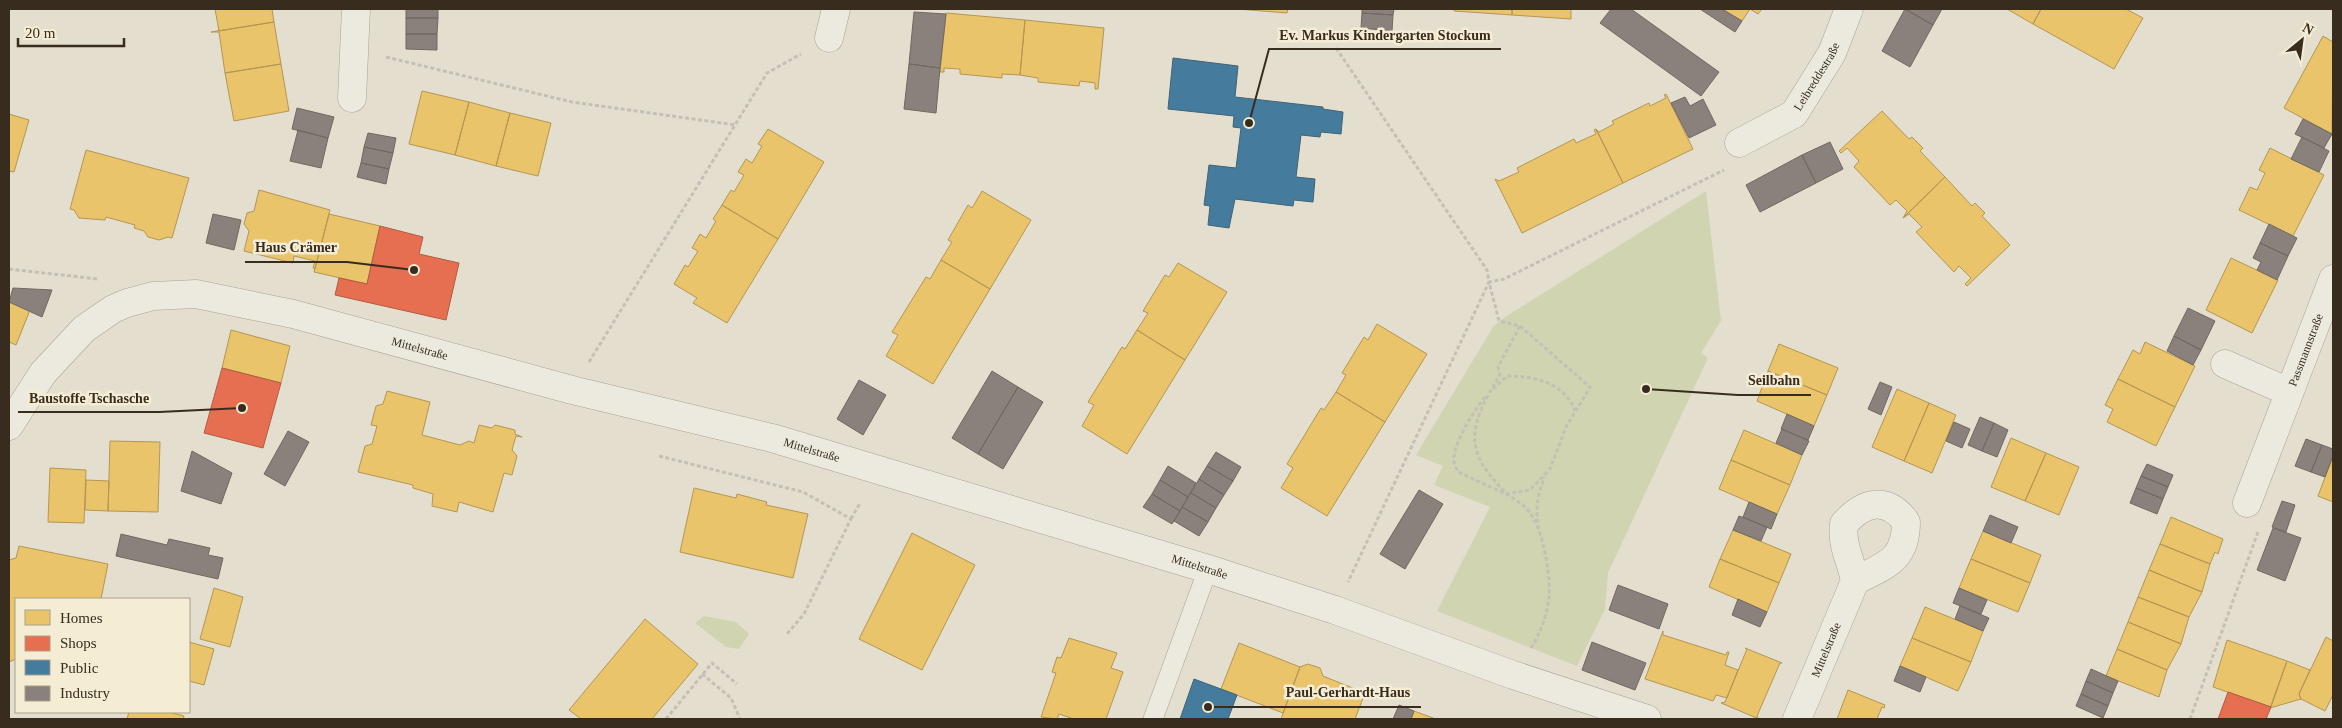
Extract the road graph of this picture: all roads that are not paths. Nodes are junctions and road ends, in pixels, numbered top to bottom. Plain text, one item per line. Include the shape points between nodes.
1 (356, 9) edge
2 (836, 9) edge
3 (1849, 9) edge
4 (829, 38) road end
5 (352, 98) dead end
6 (1739, 143) road end
7 (2333, 279) edge
8 (2225, 364) dead end
9 (2290, 392) junction
10 (9, 426) edge
11 (2247, 503) road end
12 (1208, 569) junction
13 (1855, 580) dead end
14 (1153, 719) edge
15 (1647, 719) edge
16 (1797, 719) edge

1 - 5 street
2 - 4 street
3 - 6 street, Leibreddestraße via 1832,53 1794,114
7 - 9 street, Passmannstraße
8 - 9 street, Passmannstraße
9 - 11 street, Passmannstraße
10 - 12 street, Mittelstraße via 43,373 84,329 127,303 153,296 196,294 293,314 572,390 772,438
12 - 14 lane
12 - 15 street, Mittelstraße
13 - 16 street, Mittelstraße

